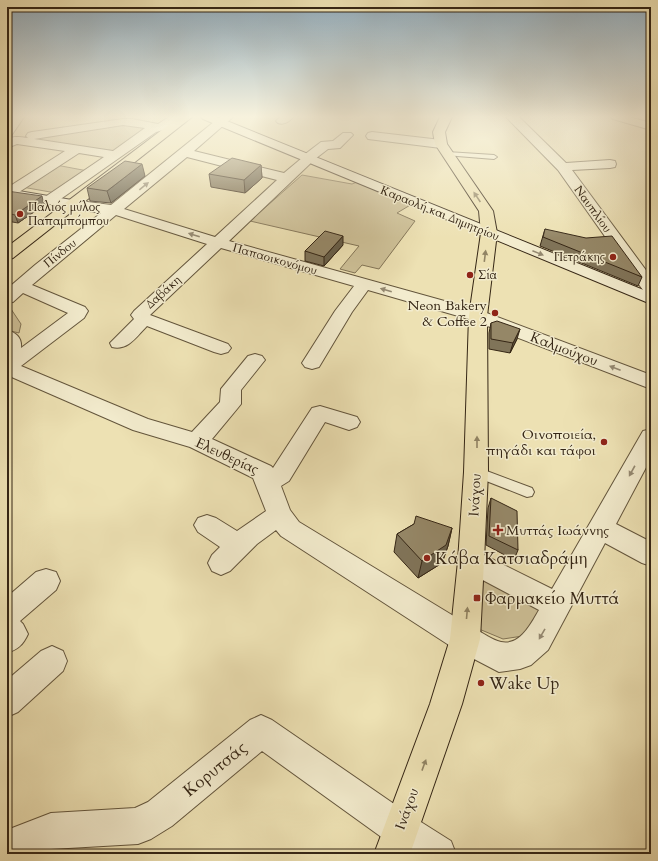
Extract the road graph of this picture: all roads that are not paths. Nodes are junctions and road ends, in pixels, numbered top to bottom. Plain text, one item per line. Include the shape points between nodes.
1 (64, 157) edge
2 (112, 157) edge
3 (133, 157) edge
4 (180, 157) edge
5 (202, 157) edge
6 (305, 157) edge
7 (450, 157) edge
8 (553, 157) edge
9 (309, 159) junction
10 (610, 164) dead end
11 (563, 167) junction
12 (287, 178) junction
13 (7, 193) edge
14 (50, 200) junction
15 (72, 204) junction
16 (113, 210) junction
17 (489, 233) junction
18 (217, 242) junction
19 (7, 255) edge
20 (364, 284) junction
21 (651, 289) edge
22 (14, 292) edge
23 (651, 299) edge
24 (478, 316) junction
25 (144, 319) junction
26 (7, 336) edge
27 (119, 343) dead end
28 (221, 348) dead end
29 (255, 360) dead end
30 (312, 363) dead end
31 (7, 367) edge
32 (651, 382) edge
33 (349, 422) dead end
34 (651, 437) edge
35 (197, 441) junction
36 (476, 472) junction
37 (268, 482) junction
38 (527, 492) dead end
39 (280, 515) junction
40 (207, 525) dead end
41 (600, 528) junction
42 (239, 545) junction
43 (651, 555) edge
44 (471, 561) junction
45 (221, 563) dead end
46 (46, 581) dead end
47 (558, 606) junction
48 (7, 614) edge
49 (7, 628) edge
50 (7, 639) edge
51 (465, 639) junction
52 (52, 661) dead end
53 (7, 701) edge
54 (396, 842) edge
55 (7, 848) edge
56 (438, 854) edge

1 - 13 street
2 - 14 street
3 - 15 main road
16 -> 4 street, Πίνδου
5 - 12 street
6 - 9 street, Καραολή και Δημητρίου
17 -> 7 main road, Ινάχου via 486,211
8 - 11 street, Ναυπλίου
9 - 12 street
9 - 17 street, Καραολή και Δημητρίου
10 - 11 street
11 - 21 street, Ναυπλίου
12 - 18 street
13 - 14 street, Παπαοικονόμου
14 - 15 street, Παπαοικονόμου
15 - 16 street, Παπαοικονόμου
15 - 19 main road
18 -> 16 street, Παπαοικονόμου
16 - 22 street, Πίνδου
17 -> 23 street, Καραολή και Δημητρίου
24 -> 17 main road, Ινάχου
18 - 20 street, Παπαοικονόμου
18 - 25 street, Δαβάκη via 144,310 140,315
24 -> 20 street, Παπαοικονόμου
20 - 30 street
22 - 31 street via 79,311
32 -> 24 street, Καλμούχου
36 -> 24 main road, Ινάχου
25 - 27 street
25 - 28 street, Δαβάκη
26 - 31 street via 12,342
29 - 35 street via 231,389 230,404
31 - 35 street, Ελευθερίας via 141,424
33 - 37 street via 320,413 281,475
34 -> 41 street, Ελευθερίας
35 - 37 street, Ελευθερίας via 263,472
36 - 38 lane
36 - 44 main road, Ινάχου
37 - 39 street, Ελευθερίας
39 - 42 street via 265,522
39 - 51 street, Ελευθερίας via 290,529
40 - 42 street
41 - 43 street
41 - 47 street, Ελευθερίας
42 - 45 street
44 - 47 street
51 -> 44 main road, Ινάχου
46 - 48 street
47 -> 51 street, Ελευθερίας via 538,640 520,656 499,657
49 - 50 street via 12,634
54 -> 51 main road, Ινάχου via 446,704
52 - 53 street
54 - 55 street, Κορυτσάς via 261,731 160,814 138,826 51,831
54 - 56 street

